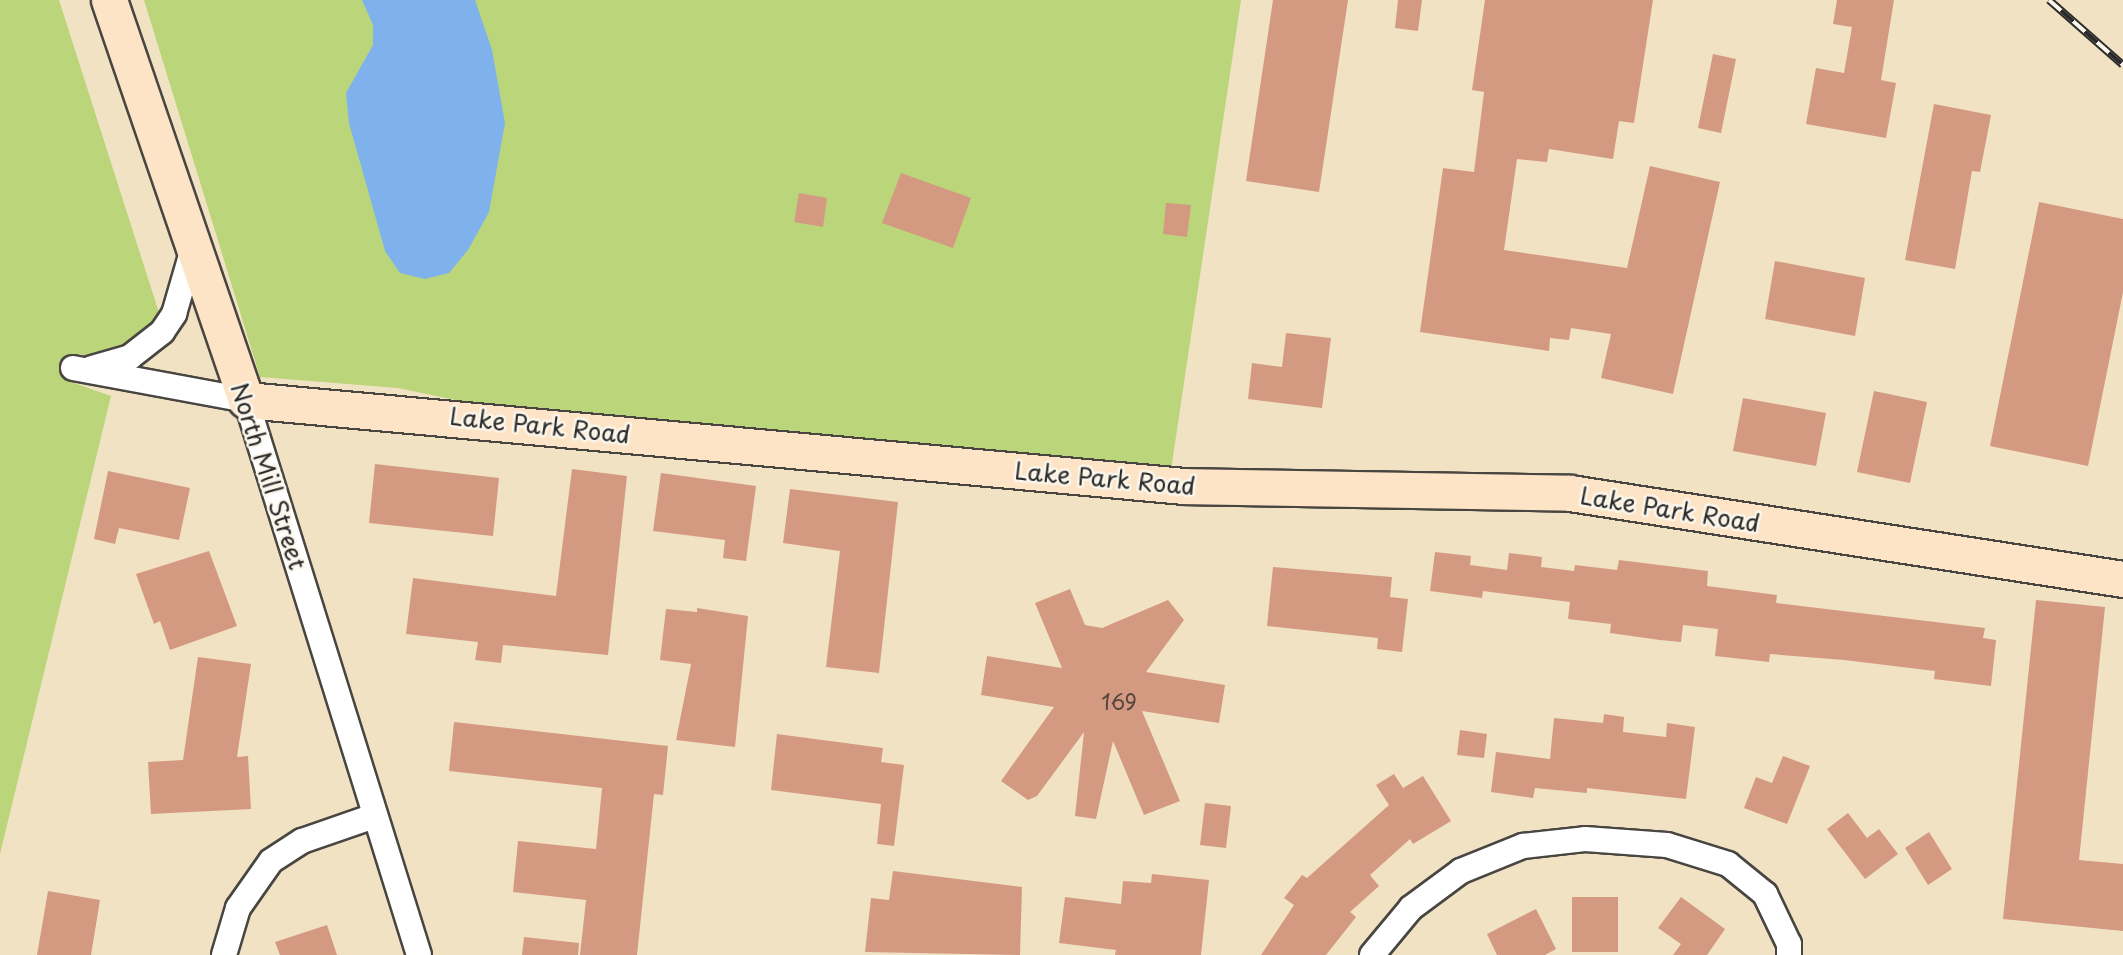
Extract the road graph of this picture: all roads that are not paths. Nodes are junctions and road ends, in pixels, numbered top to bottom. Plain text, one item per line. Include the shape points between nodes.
1 (109, 0) edge
2 (192, 252) junction
3 (246, 400) junction
4 (2123, 579) edge
5 (374, 816) junction
6 (224, 955) edge
7 (419, 955) edge
8 (1372, 955) edge
9 (1789, 955) edge

1 - 2 main road, North Mill Street
2 - 3 main road, North Mill Street
2 - 3 street, Lake Park Road via 174,314 162,332 130,357 80,369
3 - 4 main road, Lake Park Road via 1183,486 1570,493
3 - 5 street, North Mill Street
5 - 6 street via 302,841 271,861 238,908
5 - 7 street, North Mill Street
8 - 9 street via 1411,908 1461,871 1523,846 1585,839 1667,845 1728,864 1765,894 1789,944

